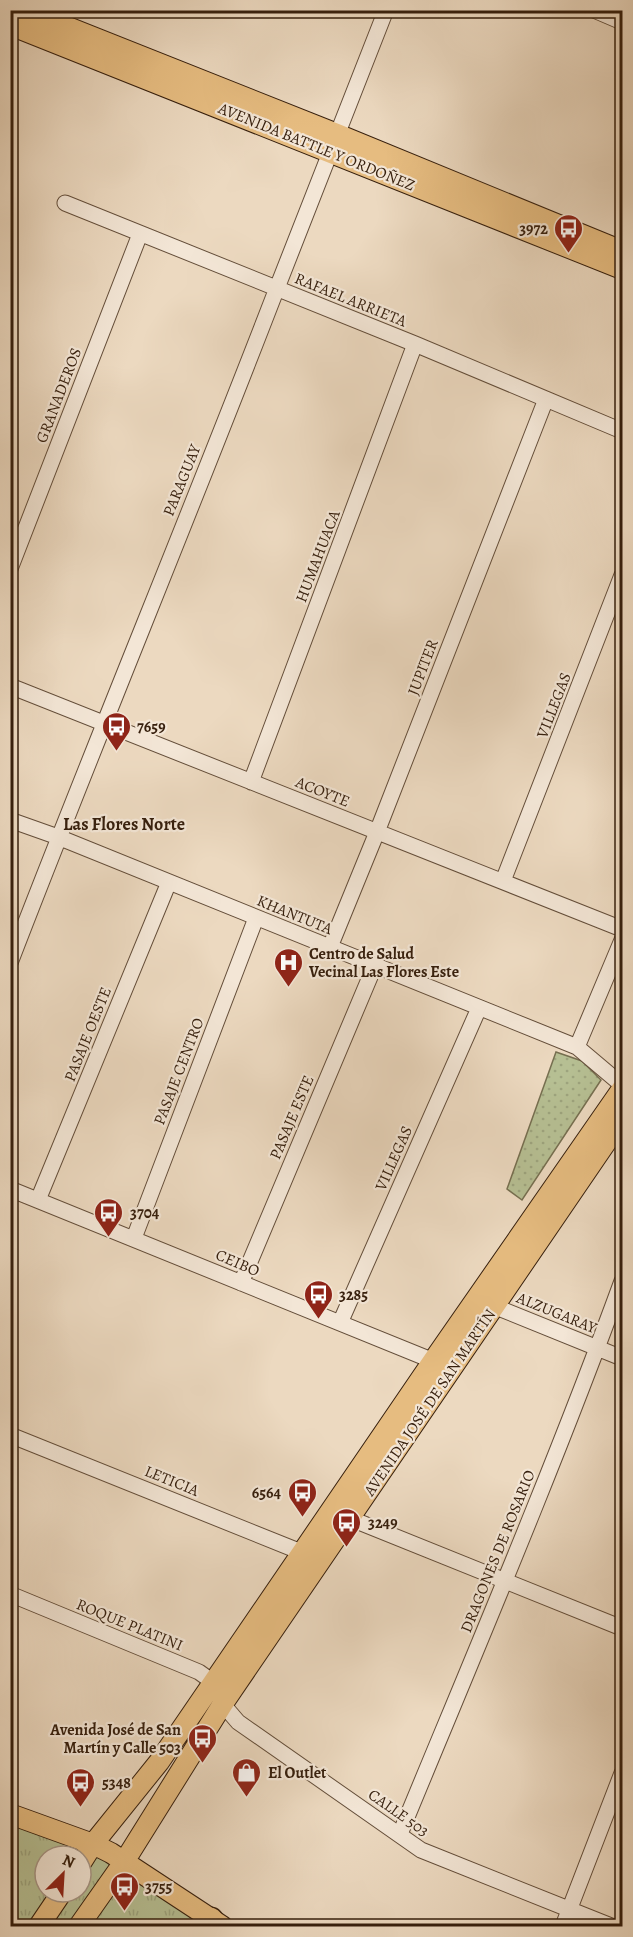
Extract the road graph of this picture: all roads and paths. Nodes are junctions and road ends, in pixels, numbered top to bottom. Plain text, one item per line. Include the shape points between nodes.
1 (25, 10) edge
2 (386, 10) edge
3 (594, 10) edge
4 (622, 22) edge
5 (10, 25) edge
6 (56, 25) edge
7 (333, 143) junction
8 (66, 203) dead end
9 (140, 234) junction
10 (620, 255) edge
11 (277, 288) junction
12 (416, 344) junction
13 (546, 399) junction
14 (622, 431) edge
15 (10, 569) edge
16 (622, 575) edge
17 (10, 686) edge
18 (103, 722) junction
19 (251, 782) junction
20 (10, 820) edge
21 (378, 832) junction
22 (58, 837) junction
23 (503, 881) junction
24 (169, 882) junction
25 (256, 918) junction
26 (622, 929) edge
27 (622, 940) edge
28 (330, 947) junction
29 (10, 963) edge
30 (375, 965) junction
31 (479, 1008) junction
32 (577, 1047) junction
33 (622, 1087) edge
34 (622, 1119) edge
35 (10, 1189) edge
36 (38, 1200) junction
37 (134, 1238) junction
38 (622, 1281) edge
39 (241, 1283) junction
40 (486, 1303) junction
41 (340, 1323) junction
42 (598, 1348) junction
43 (622, 1358) edge
44 (433, 1361) junction
45 (452, 1369) junction
46 (10, 1435) edge
47 (349, 1518) junction
48 (312, 1556) junction
49 (505, 1581) junction
50 (10, 1594) edge
51 (622, 1628) edge
52 (213, 1682) junction
53 (224, 1702) junction
54 (622, 1773) edge
55 (619, 1793) edge
56 (10, 1814) edge
57 (400, 1834) junction
58 (93, 1844) junction
59 (124, 1862) junction
60 (54, 1904) edge
61 (569, 1910) junction
62 (217, 1924) edge
63 (39, 1926) edge
64 (79, 1926) edge
65 (563, 1926) edge
66 (611, 1926) edge

1 - 6 main road, AVENIDA BATTLE Y ORDOÑEZ
2 - 7 street, PARAGUAY
3 - 4 street
5 - 6 main road, AVENIDA BATTLE Y ORDOÑEZ
6 - 7 main road, AVENIDA BATTLE Y ORDOÑEZ
7 - 10 main road, AVENIDA BATTLE Y ORDOÑEZ
7 - 11 street, PARAGUAY
8 - 9 street, RAFAEL ARRIETA
9 - 11 street, RAFAEL ARRIETA
9 - 15 street, GRANADEROS
11 - 12 street, RAFAEL ARRIETA
11 - 18 street, PARAGUAY
12 - 13 street, RAFAEL ARRIETA
12 - 19 street, HUMAHUACA
13 - 14 street, RAFAEL ARRIETA
13 - 21 street, JUPITER
16 - 23 street, VILLEGAS
17 - 18 street, ACOYTE
18 - 19 street, ACOYTE
18 - 22 street, PARAGUAY
19 - 21 street, ACOYTE
20 - 22 street, KHANTUTA
21 - 23 street, ACOYTE
21 - 28 street, JUPITER
22 - 24 street, KHANTUTA
22 - 29 street, PARAGUAY
23 - 26 street, ACOYTE
24 - 25 street, KHANTUTA
24 - 36 street, PASAJE OESTE
25 - 28 street, KHANTUTA
25 - 37 street, PASAJE CENTRO
27 - 32 street
28 - 30 street, KHANTUTA
30 - 31 street, KHANTUTA
30 - 39 street, PASAJE ESTE
31 - 32 street, KHANTUTA
31 - 41 street, VILLEGAS
32 - 33 street, KHANTUTA
33 - 40 main road, AVENIDA JOSÉ DE SAN MARTÍN
34 - 40 main road, AVENIDA JOSÉ DE SAN MARTÍN
35 - 36 street, CEIBO
36 - 37 street, CEIBO
37 - 39 street, CEIBO
38 - 42 street, DRAGONES DE ROSARIO
39 - 41 street, CEIBO
40 - 42 street, ALZUGARAY
40 - 44 main road, AVENIDA JOSÉ DE SAN MARTÍN
40 - 45 main road, AVENIDA JOSÉ DE SAN MARTÍN
41 - 44 street, CEIBO
42 - 43 street, ALZUGARAY
42 - 49 street, DRAGONES DE ROSARIO
44 - 45 street, CEIBO
44 - 48 main road, AVENIDA JOSÉ DE SAN MARTÍN
45 - 47 main road, AVENIDA JOSÉ DE SAN MARTÍN
46 - 48 street, LETICIA
47 - 48 main road, AVENIDA JOSÉ DE SAN MARTÍN
47 - 49 street
48 - 52 main road, AVENIDA JOSÉ DE SAN MARTÍN
48 - 53 main road, AVENIDA JOSÉ DE SAN MARTÍN
49 - 51 street
49 - 57 street, DRAGONES DE ROSARIO
50 - 52 street, ROQUE PLATINI via 200,1672
52 - 53 street via 221,1690
52 - 58 main road, AVENIDA JOSÉ DE SAN MARTÍN via 159,1762
53 - 57 street, CALLE 503 via 238,1722
53 - 59 main road, AVENIDA JOSÉ DE SAN MARTÍN
54 - 55 street
55 - 61 street
56 - 58 main road
57 - 61 street, CALLE 503 via 421,1850
58 - 59 main road
59 - 62 main road
59 - 64 main road, AVENIDA JOSÉ DE SAN MARTÍN
60 - 63 main road
61 - 65 street
61 - 66 street, CALLE 503

